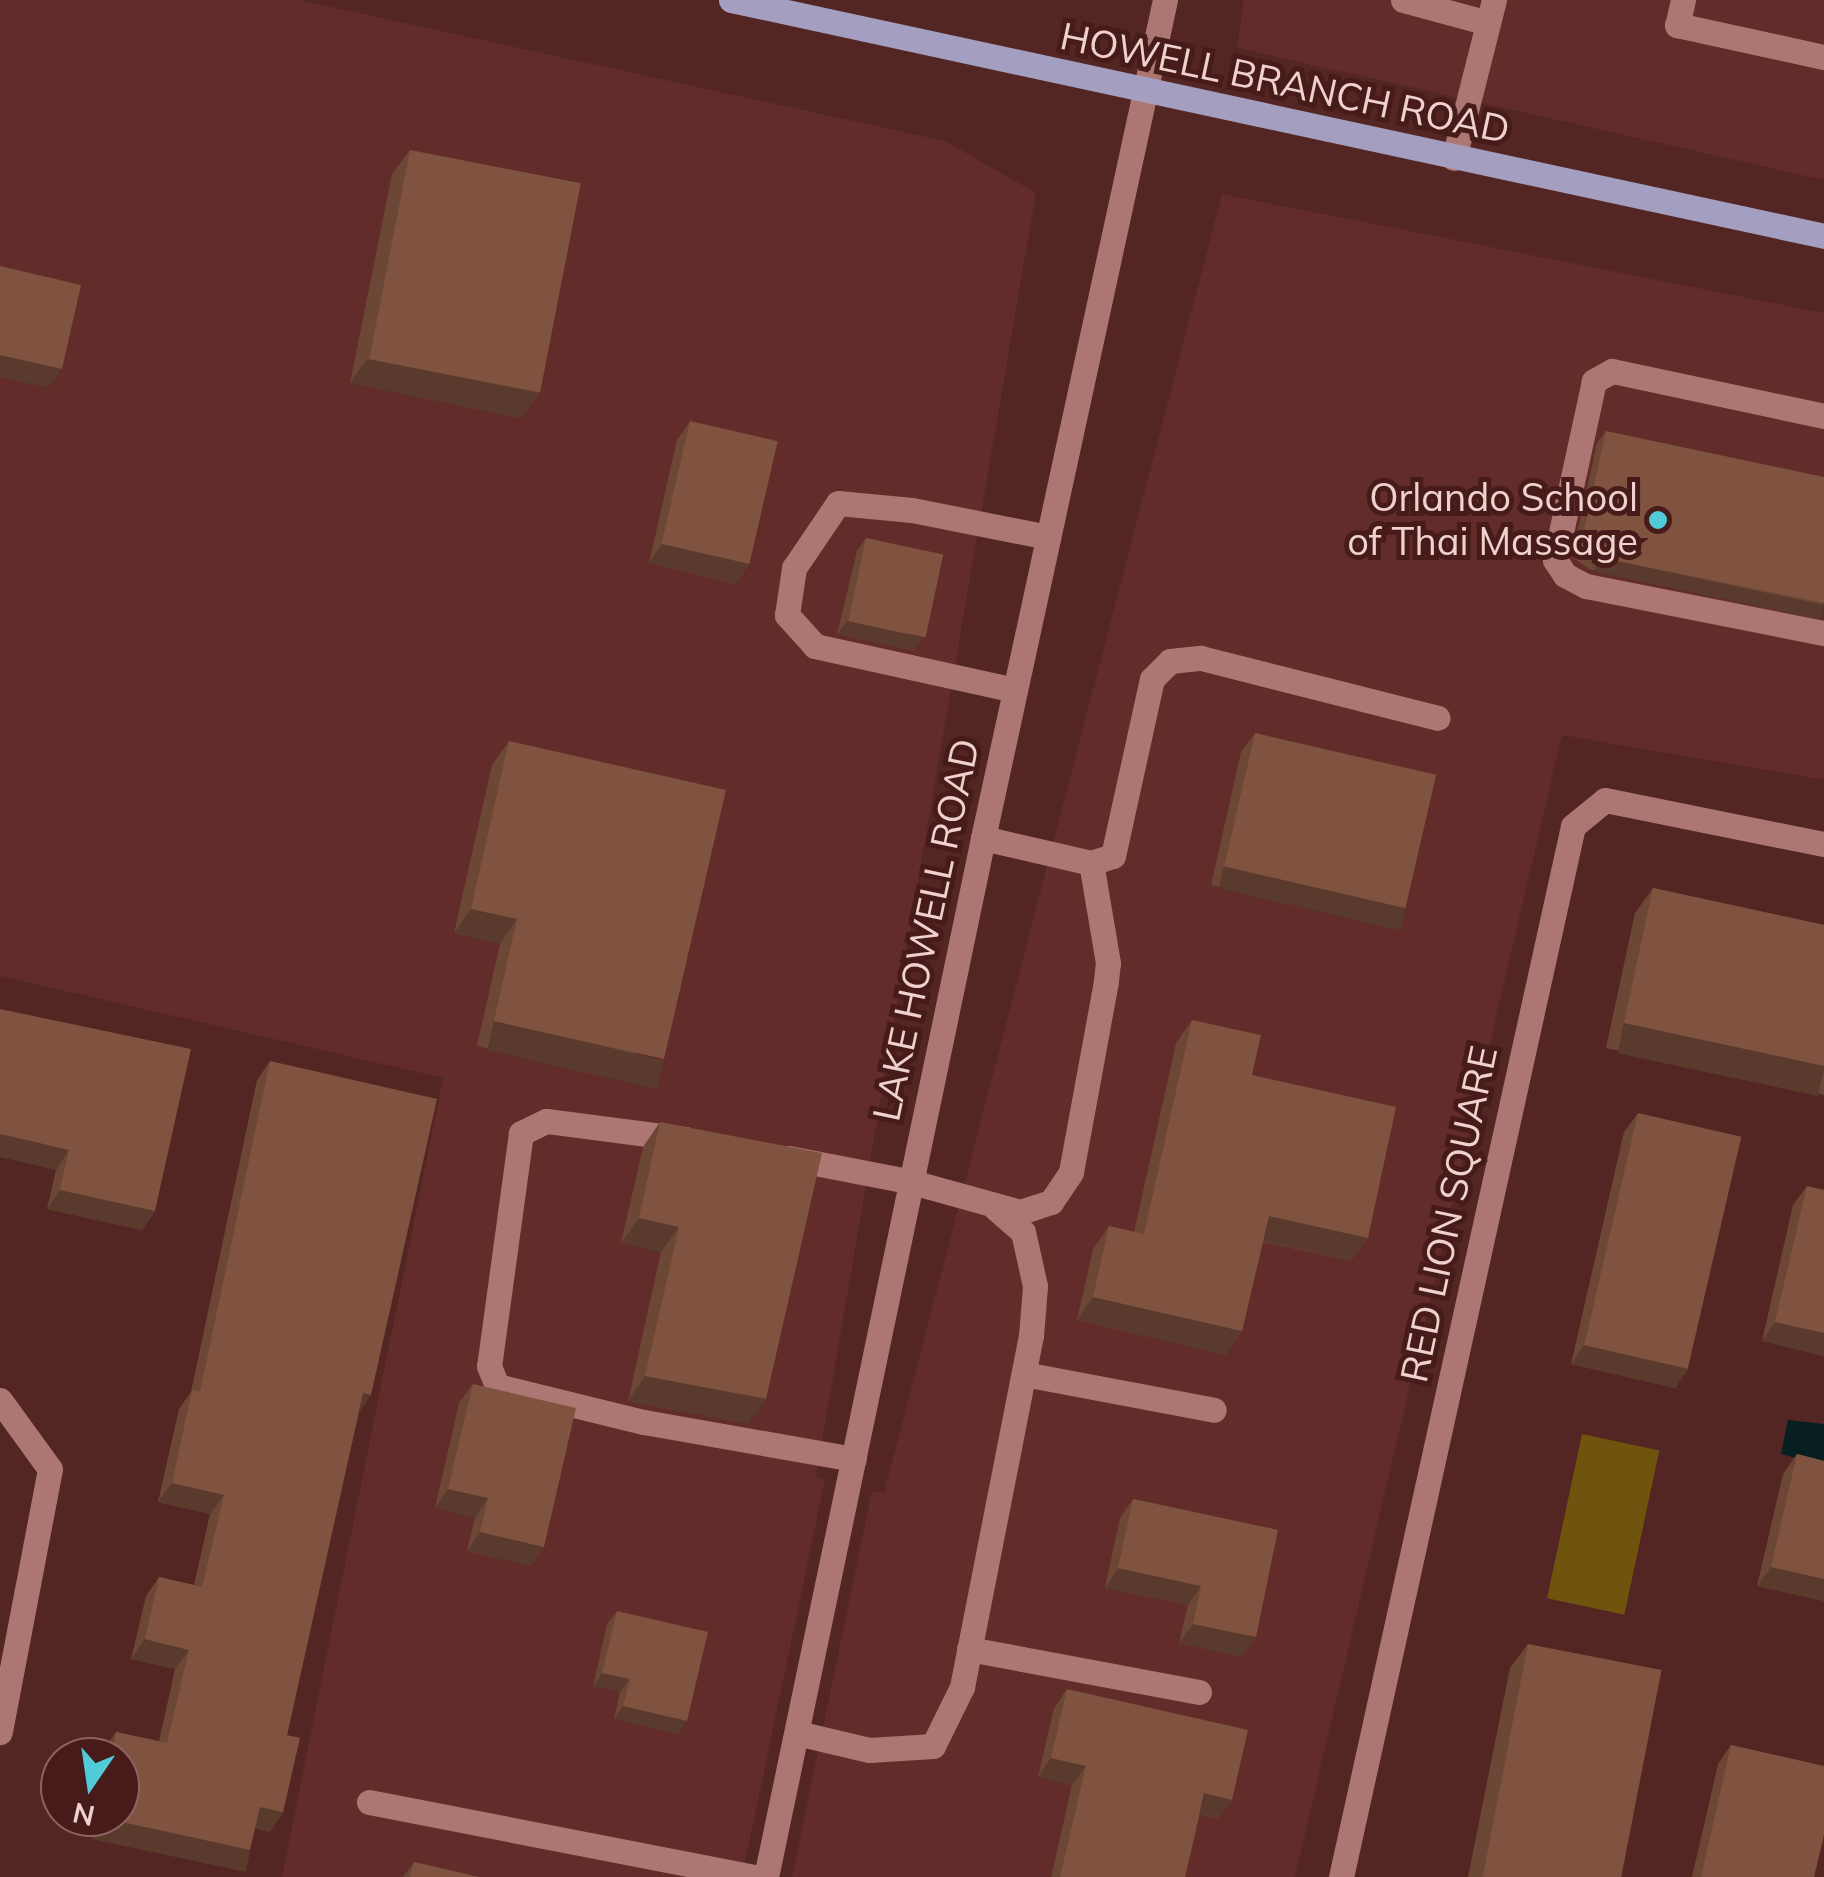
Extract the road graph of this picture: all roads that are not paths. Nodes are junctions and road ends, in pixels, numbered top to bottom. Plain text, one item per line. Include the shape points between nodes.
1 (731, 0) edge
2 (1165, 0) edge
3 (1402, 0) edge
4 (1682, 0) edge
5 (1491, 12) edge
6 (1824, 57) edge
7 (1145, 93) junction
8 (1454, 158) junction
9 (1824, 236) edge
10 (1824, 416) edge
11 (1048, 537) junction
12 (1824, 633) edge
13 (1015, 690) junction
14 (1438, 718) dead end
15 (983, 838) junction
16 (1824, 844) edge
17 (1091, 863) junction
18 (716, 1144) edge
19 (781, 1157) edge
20 (912, 1182) junction
21 (992, 1205) junction
22 (1024, 1374) junction
23 (0, 1400) edge
24 (1214, 1410) dead end
25 (854, 1459) junction
26 (969, 1649) junction
27 (1199, 1692) dead end
28 (0, 1732) edge
29 (797, 1733) junction
30 (369, 1802) dead end
31 (756, 1877) edge
32 (766, 1877) edge
33 (1341, 1877) edge

1 - 7 main road, HOWELL BRANCH ROAD
2 - 7 street, LAKE HOWELL ROAD
3 - 5 street
4 - 6 street via 1677,25
5 - 8 street
7 - 8 main road, HOWELL BRANCH ROAD
7 - 11 street, LAKE HOWELL ROAD
8 - 9 main road, HOWELL BRANCH ROAD
10 - 12 street via 1612,371 1594,381 1556,560 1565,575 1586,586
11 - 13 street, LAKE HOWELL ROAD
11 - 13 street via 912,510 838,504 794,568 787,616 816,646
13 - 15 street, LAKE HOWELL ROAD
14 - 17 street via 1201,658 1170,661 1152,679 1113,856
15 - 17 street
15 - 20 street, LAKE HOWELL ROAD
16 - 33 street, RED LION SQUARE via 1605,800 1572,826
17 - 21 street via 1108,964 1072,1172 1051,1202 1020,1212
18 - 25 street via 546,1120 522,1133 489,1366 496,1386
19 - 20 street
20 - 21 street
20 - 25 street, LAKE HOWELL ROAD
21 - 22 street via 1024,1232 1035,1286
22 - 24 street
22 - 26 street
23 - 28 street via 50,1469
25 - 29 street, LAKE HOWELL ROAD
26 - 27 street
26 - 29 street via 962,1687 933,1746 869,1750
29 - 32 street, LAKE HOWELL ROAD
30 - 31 street

